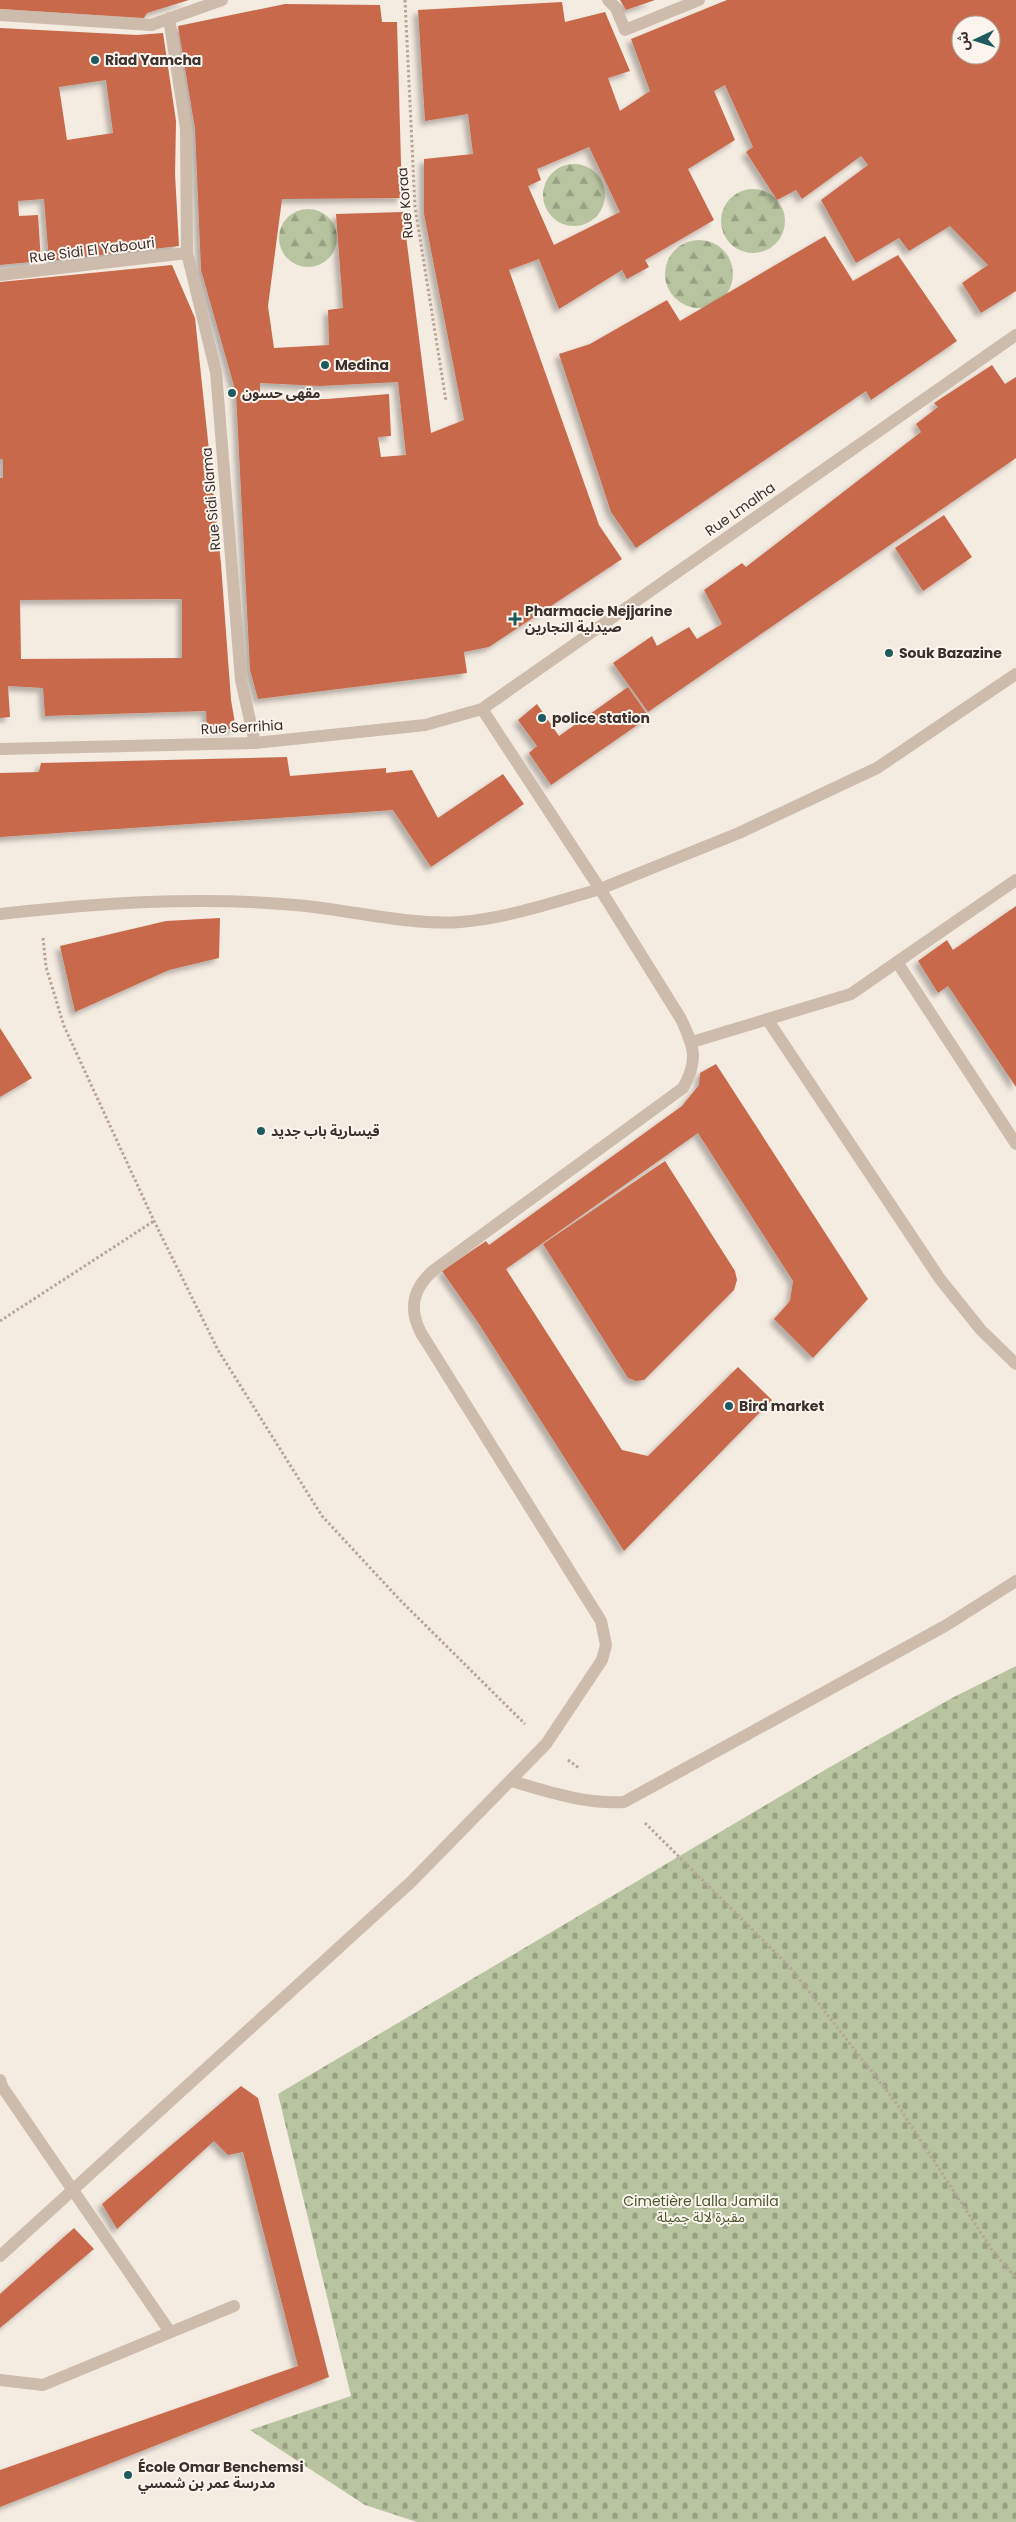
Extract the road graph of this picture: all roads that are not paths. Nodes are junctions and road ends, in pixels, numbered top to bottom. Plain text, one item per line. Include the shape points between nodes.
1 (222, 0) edge
2 (608, 0) edge
3 (699, 0) edge
4 (0, 15) edge
5 (169, 18) junction
6 (187, 254) junction
7 (0, 275) edge
8 (1016, 335) edge
9 (1016, 674) edge
10 (482, 709) junction
11 (255, 743) junction
12 (0, 748) edge
13 (1016, 880) edge
14 (600, 889) junction
15 (1, 914) edge
16 (897, 962) junction
17 (767, 1019) junction
18 (692, 1042) junction
19 (1016, 1144) edge
20 (1016, 1364) edge
21 (1016, 1582) edge
22 (510, 1781) junction
23 (0, 2080) edge
24 (74, 2191) junction
25 (0, 2256) edge
26 (234, 2306) dead end
27 (170, 2332) junction
28 (0, 2380) edge

1 - 5 street
2 - 3 street via 616,8 624,30
4 - 5 street via 151,25
5 - 6 street, Rue Sidi Slama via 186,128
6 - 7 street, Rue Sidi El Yabouri
6 - 11 street, Rue Sidi Slama via 216,372 241,680
8 - 10 street, Rue Lmalha
9 - 14 street via 877,768 739,833
10 - 11 street, Rue Serrihia via 426,725
10 - 14 street
11 - 12 street, Rue Serrihia
13 - 16 street
14 - 15 street via 509,914 460,922 217,899
14 - 18 street
16 - 17 street via 851,994
16 - 19 street
17 - 18 street
17 - 20 street via 940,1279 981,1330
18 - 22 street via 691,1074 683,1088 434,1270 416,1291 414,1320 421,1333 604,1629 606,1645 602,1660 546,1744
21 - 22 street via 945,1626 624,1802 597,1803 566,1798
22 - 24 street via 411,1882
23 - 24 street
24 - 25 street
24 - 27 street
26 - 27 street
27 - 28 street via 43,2385

